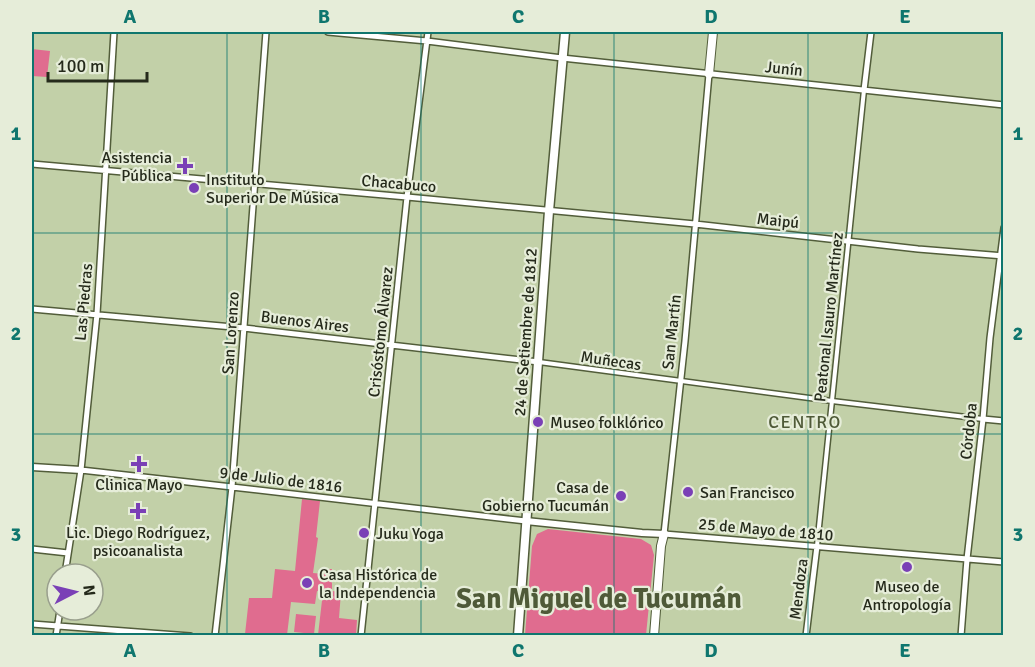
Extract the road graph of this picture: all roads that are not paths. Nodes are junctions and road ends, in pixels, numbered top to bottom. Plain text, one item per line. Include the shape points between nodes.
1 (114, 32) edge
2 (266, 32) edge
3 (328, 32) edge
4 (428, 32) edge
5 (565, 32) edge
6 (713, 32) edge
7 (872, 32) edge
8 (427, 41) junction
9 (562, 58) junction
10 (709, 74) junction
11 (864, 90) junction
12 (1004, 105) edge
13 (32, 164) edge
14 (106, 171) junction
15 (255, 183) junction
16 (407, 197) junction
17 (549, 211) junction
18 (695, 224) junction
19 (1004, 228) edge
20 (848, 241) junction
21 (1002, 256) edge
22 (32, 309) edge
23 (97, 314) junction
24 (244, 328) junction
25 (392, 345) junction
26 (539, 362) junction
27 (680, 381) junction
28 (832, 401) junction
29 (983, 419) junction
30 (1004, 421) edge
31 (32, 467) edge
32 (81, 470) junction
33 (232, 487) junction
34 (375, 503) junction
35 (526, 521) junction
36 (664, 534) junction
37 (817, 546) junction
38 (32, 549) edge
39 (68, 553) junction
40 (967, 559) junction
41 (67, 562) edge
42 (1004, 562) edge
43 (59, 622) edge
44 (32, 624) edge
45 (58, 627) junction
46 (56, 636) edge
47 (190, 636) edge
48 (215, 636) edge
49 (361, 636) edge
50 (518, 636) edge
51 (654, 636) edge
52 (806, 636) edge
53 (961, 636) edge

1 - 14 street, Las Piedras
2 - 15 street, San Lorenzo
3 - 8 street, Junín
4 - 8 street, Crisóstomo Álvarez
5 - 9 main road, 24 de Setiembre de 1812
6 - 10 main road, San Martín
7 - 11 street
8 - 9 street, Junín
8 - 16 street, Crisóstomo Álvarez
9 - 10 street, Junín
9 - 17 main road, 24 de Setiembre de 1812
10 - 11 street, Junín
10 - 18 street, San Martín
11 - 12 street, Junín
11 - 20 street, Peatonal Isauro Martínez
13 - 14 street, Chacabuco
14 - 15 street, Chacabuco
14 - 23 street, Las Piedras
15 - 16 street, Chacabuco
15 - 24 street, San Lorenzo
16 - 17 street, Chacabuco
16 - 25 street, Crisóstomo Álvarez
17 - 18 street, Maipú
17 - 26 main road, 24 de Setiembre de 1812
18 - 20 street, Maipú
18 - 27 street, San Martín
19 - 21 street, Córdoba
20 - 21 street, Maipú
20 - 28 street, Peatonal Isauro Martínez
21 - 29 street, Córdoba
22 - 23 street, Buenos Aires
23 - 24 street, Buenos Aires
23 - 32 street, Las Piedras
24 - 25 street, Buenos Aires
24 - 33 street, San Lorenzo
25 - 26 street, Buenos Aires
25 - 34 street, Crisóstomo Álvarez
26 - 27 street, Muñecas
26 - 35 main road, 24 de Setiembre de 1812
27 - 28 street, Muñecas
27 - 36 street, San Martín
28 - 29 street, Muñecas
28 - 37 street, Peatonal Isauro Martínez
29 - 30 street
29 - 40 street, Córdoba
31 - 32 street, 9 de Julio de 1816
32 - 33 street, 9 de Julio de 1816
32 - 39 street, Las Piedras
33 - 34 street, 9 de Julio de 1816
33 - 48 street, San Lorenzo
34 - 35 street, 9 de Julio de 1816
34 - 49 street, Crisóstomo Álvarez
35 - 36 street, 25 de Mayo de 1810
35 - 50 main road, 24 de Setiembre de 1812
36 - 37 street, 25 de Mayo de 1810
36 - 51 main road, San Martín
37 - 40 street, 25 de Mayo de 1810
37 - 52 street, Mendoza
38 - 39 street
39 - 41 street, Las Piedras
40 - 42 street, 25 de Mayo de 1810
40 - 53 street, Córdoba
43 - 45 street
44 - 45 street
45 - 46 street
45 - 47 street

